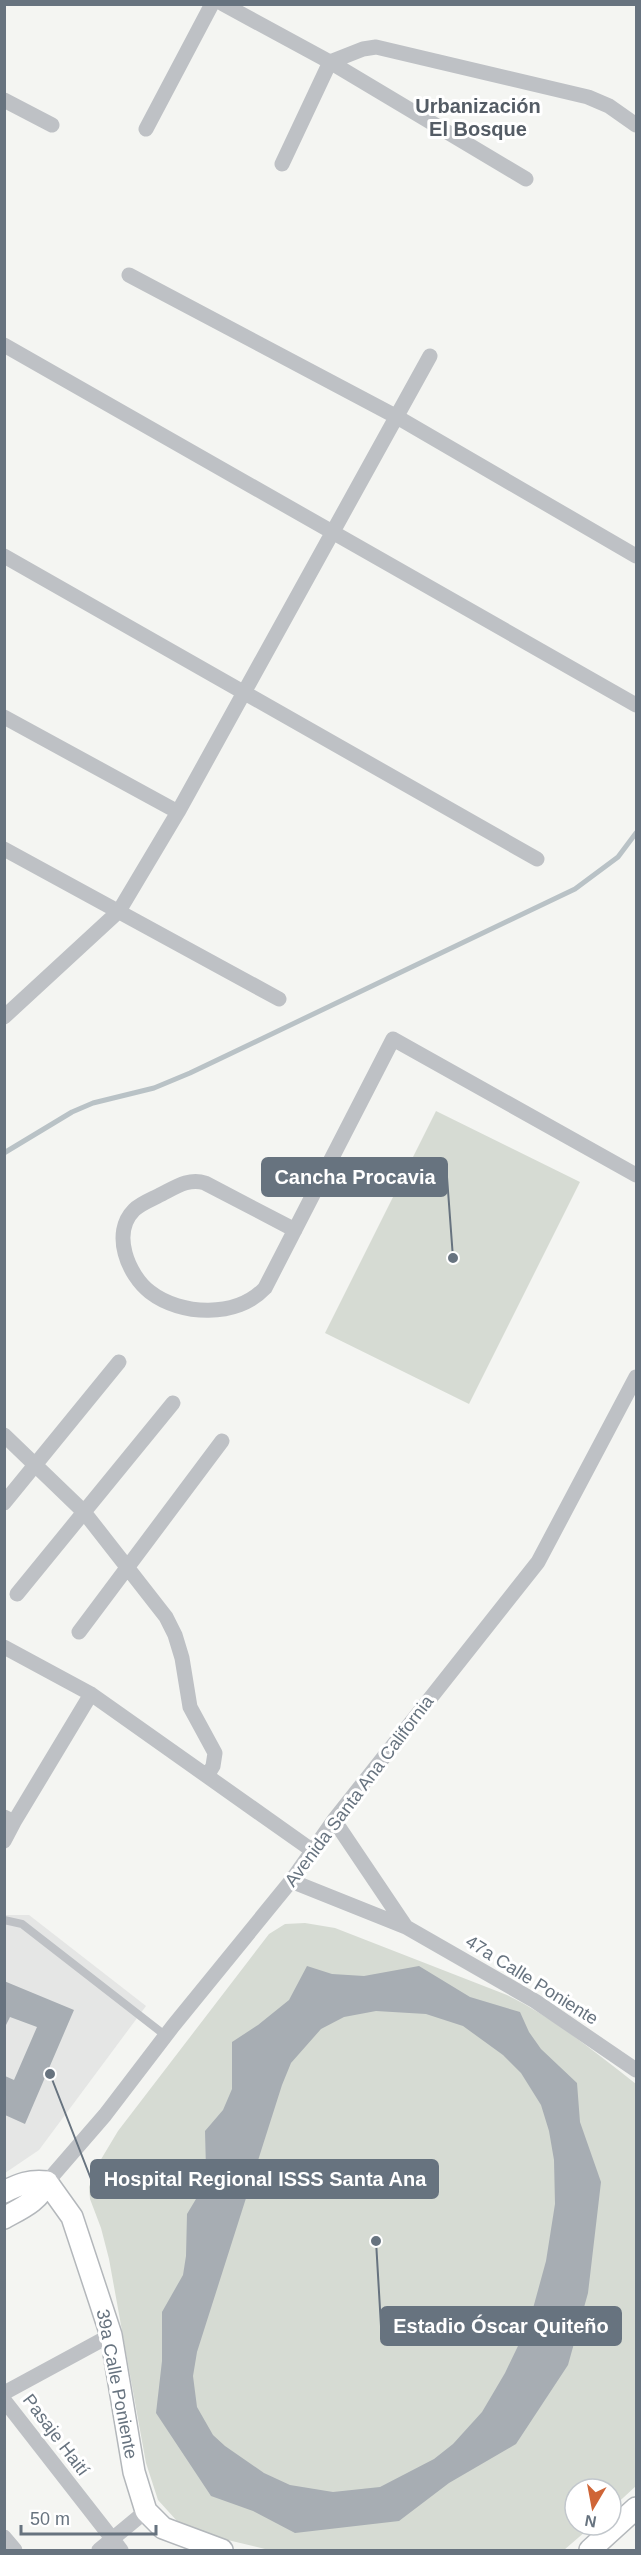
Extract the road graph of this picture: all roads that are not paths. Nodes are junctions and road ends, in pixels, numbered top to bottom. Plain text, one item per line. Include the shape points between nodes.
1 (212, 4) edge
2 (223, 4) edge
3 (330, 62) junction
4 (4, 100) edge
5 (52, 125) dead end
6 (636, 125) edge
7 (146, 129) dead end
8 (282, 164) dead end
9 (526, 179) dead end
10 (129, 275) dead end
11 (4, 345) edge
12 (430, 356) dead end
13 (396, 417) junction
14 (333, 530) junction
15 (4, 556) edge
16 (636, 556) edge
17 (244, 691) junction
18 (636, 705) edge
19 (4, 717) edge
20 (178, 812) junction
21 (4, 849) edge
22 (537, 859) dead end
23 (119, 912) junction
24 (279, 999) dead end
25 (4, 1017) edge
26 (636, 1175) edge
27 (295, 1230) junction
28 (119, 1362) dead end
29 (636, 1377) edge
30 (173, 1403) dead end
31 (4, 1435) edge
32 (222, 1441) dead end
33 (36, 1466) junction
34 (4, 1503) edge
35 (84, 1512) junction
36 (127, 1568) junction
37 (17, 1594) dead end
38 (79, 1632) dead end
39 (4, 1647) edge
40 (91, 1694) junction
41 (207, 1776) junction
42 (9, 1820) edge
43 (334, 1820) junction
44 (4, 1840) edge
45 (313, 1851) junction
46 (291, 1881) junction
47 (4, 1920) edge
48 (406, 1927) junction
49 (166, 2036) junction
50 (636, 2070) edge
51 (46, 2182) junction
52 (4, 2192) edge
53 (4, 2218) edge
54 (111, 2336) junction
55 (4, 2393) edge
56 (4, 2400) edge
57 (636, 2508) edge
58 (146, 2511) junction
59 (4, 2537) edge
60 (116, 2545) edge
61 (15, 2550) edge
62 (99, 2550) edge
63 (222, 2550) edge
64 (590, 2550) edge

1 - 7 street
2 - 3 street
3 - 6 street via 376,48 588,97
3 - 8 street
3 - 9 street
4 - 5 street
10 - 13 street
11 - 14 street
12 - 13 street
13 - 14 street
13 - 16 street
14 - 17 street
14 - 18 street
15 - 17 street
17 - 20 street
17 - 22 street
19 - 20 street
20 - 23 street
21 - 23 street
23 - 24 street
23 - 25 street
26 - 27 street via 393,1039
27 - 27 street via 265,1288 251,1301 213,1311 196,1309 149,1291 129,1267 124,1232 132,1211 189,1181 205,1183
28 - 33 street
29 - 43 street, Avenida Santa Ana California via 538,1562
30 - 35 street
31 - 33 street
32 - 36 street
33 - 34 street
33 - 35 street
35 - 36 street
35 - 37 street
36 - 38 street
36 - 41 street via 166,1617 175,1635 190,1707 215,1753
39 - 40 street
40 - 41 street
40 - 42 street
41 - 45 street
42 - 44 street
43 - 45 street, Avenida Santa Ana California
43 - 48 street, 47a Calle Poniente
45 - 46 street, Avenida Santa Ana California
46 - 48 street, 47a Calle Poniente
46 - 49 street, Avenida Santa Ana California
47 - 49 lane via 22,1924
48 - 50 street, 47a Calle Poniente via 535,2001
49 - 51 street, Avenida Santa Ana California via 105,2115
51 - 52 street via 33,2180
51 - 53 street, Avenida Santa Ana California via 31,2203
51 - 54 street, 39a Calle Poniente via 72,2217
54 - 55 street
54 - 58 street, 39a Calle Poniente via 135,2472
56 - 60 street, Pasaje Haití
57 - 64 street
58 - 60 street
58 - 63 street via 163,2528
59 - 61 street
60 - 62 street

